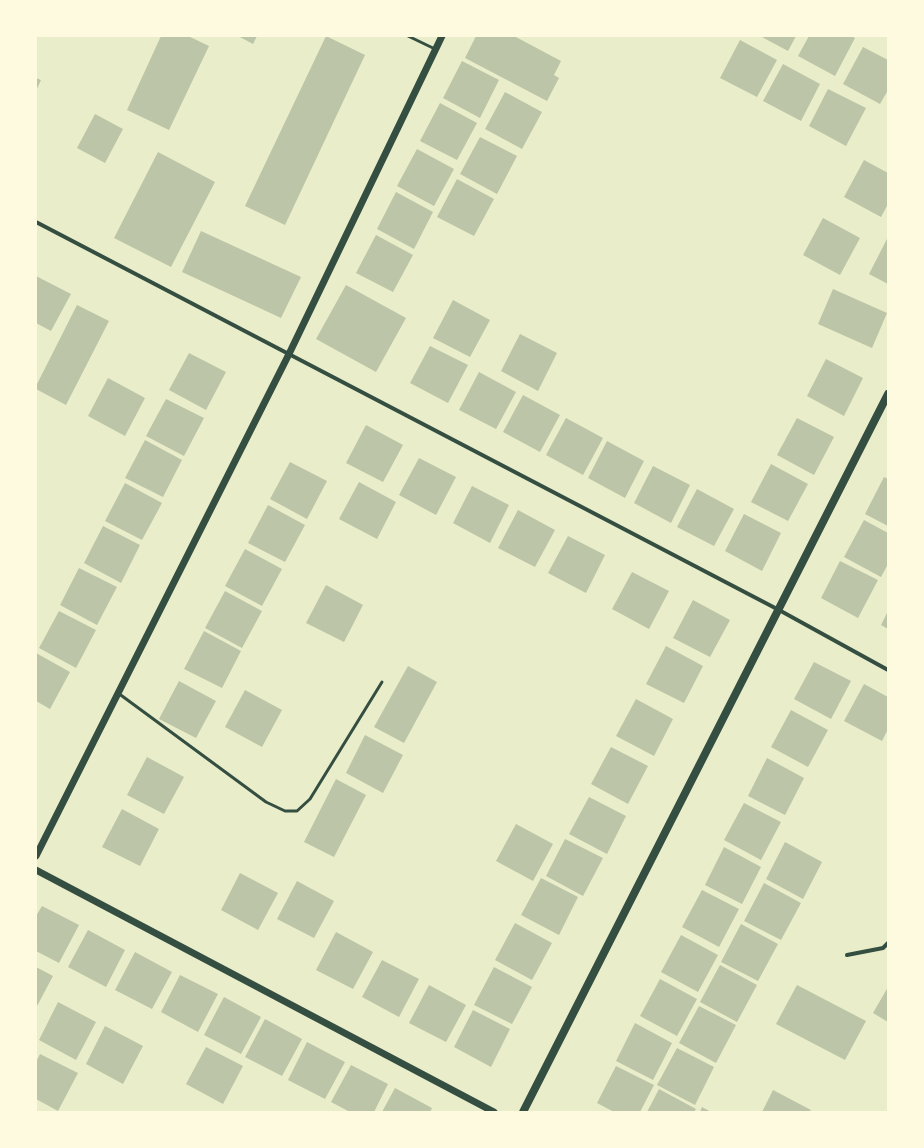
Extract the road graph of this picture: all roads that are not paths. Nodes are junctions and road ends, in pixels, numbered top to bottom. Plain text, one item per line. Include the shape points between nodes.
1 (408, 36) edge
2 (442, 36) edge
3 (435, 49) junction
4 (36, 222) edge
5 (289, 354) junction
6 (888, 394) edge
7 (779, 610) junction
8 (888, 670) edge
9 (382, 682) dead end
10 (118, 693) junction
11 (36, 856) edge
12 (36, 870) edge
13 (888, 943) edge
14 (847, 955) dead end
15 (494, 1112) edge
16 (523, 1112) edge

1 - 3 lane
2 - 3 street
3 - 5 street
4 - 5 street
5 - 7 street
5 - 10 street
6 - 7 main road
7 - 8 street
7 - 16 main road
9 - 10 lane via 310,799 297,811 285,811 266,802
10 - 11 street
12 - 15 street
13 - 14 street via 883,948

